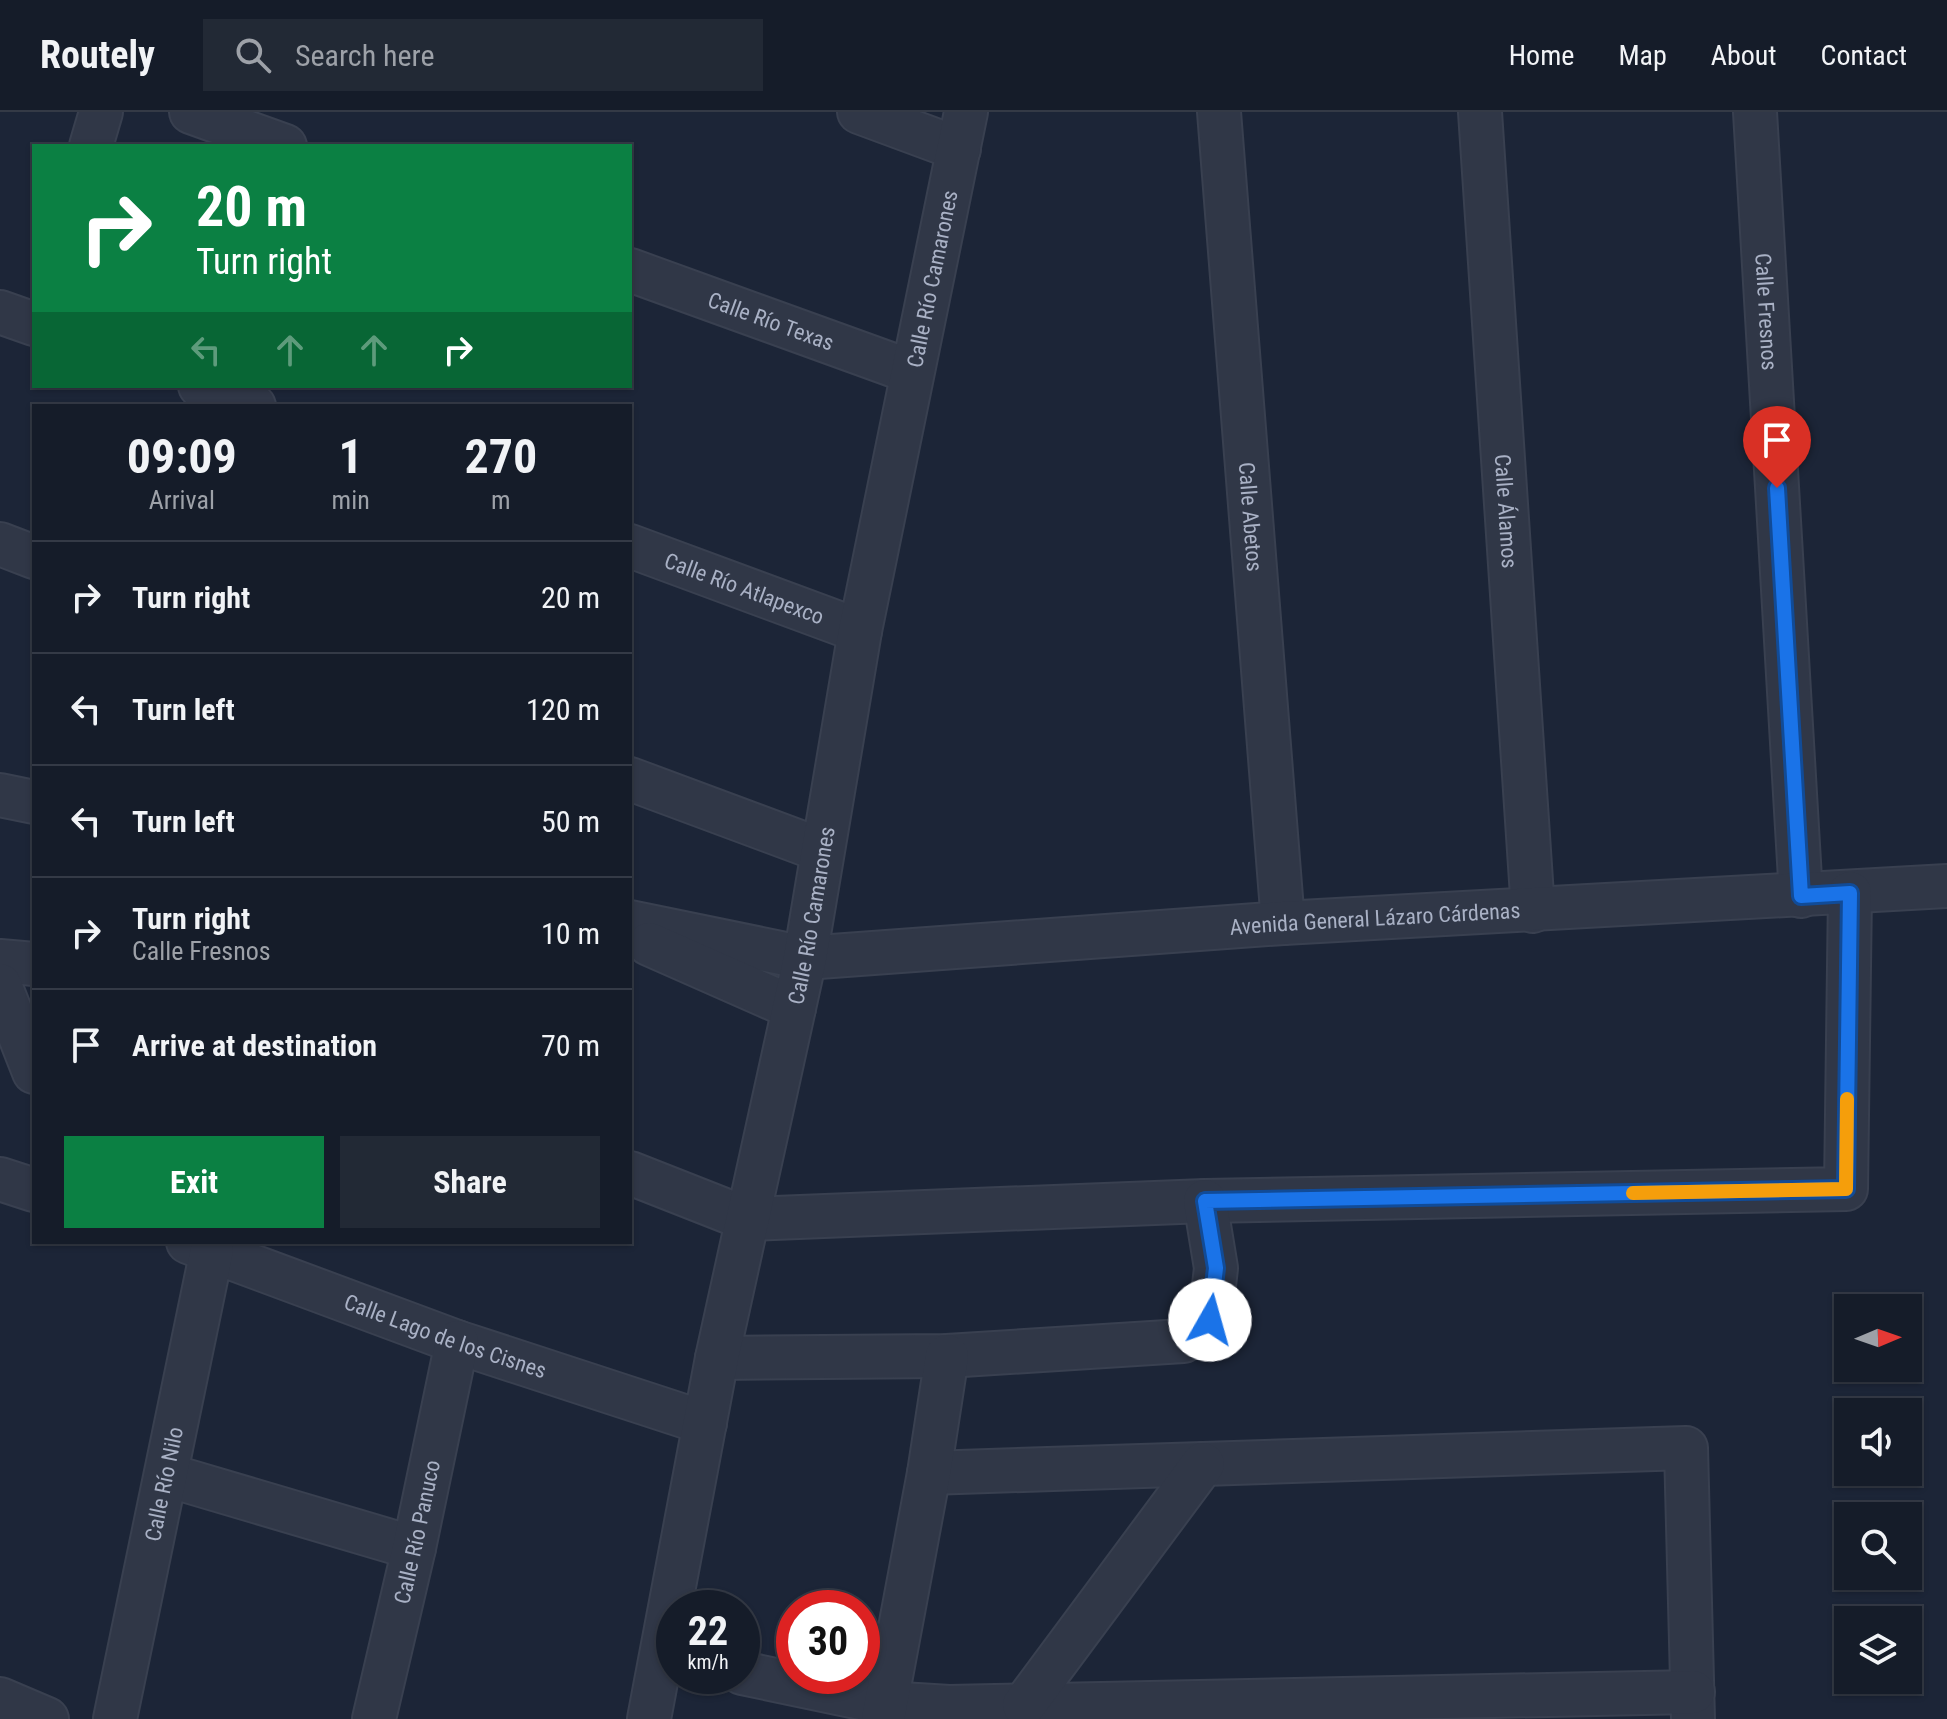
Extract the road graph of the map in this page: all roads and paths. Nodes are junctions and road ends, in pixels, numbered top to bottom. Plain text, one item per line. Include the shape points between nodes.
1 (101, 112) edge
2 (191, 112) edge
3 (859, 112) edge
4 (1219, 112) edge
5 (1480, 112) edge
6 (1755, 112) edge
7 (963, 130) edge
8 (92, 144) edge
9 (279, 144) edge
10 (632, 271) edge
11 (0, 312) edge
12 (32, 323) edge
13 (912, 372) junction
14 (205, 388) edge
15 (249, 404) edge
16 (0, 544) edge
17 (632, 547) edge
18 (32, 556) edge
19 (860, 631) junction
20 (632, 780) edge
21 (0, 795) edge
22 (32, 802) edge
23 (821, 850) junction
24 (1947, 886) edge
25 (1850, 893) junction
26 (1801, 896) junction
27 (1533, 911) junction
28 (632, 922) edge
29 (1283, 923) junction
30 (632, 937) edge
31 (805, 958) junction
32 (0, 961) edge
33 (32, 964) edge
34 (0, 985) edge
35 (794, 1008) junction
36 (32, 1067) edge
37 (632, 1174) edge
38 (0, 1179) edge
39 (32, 1189) edge
40 (1205, 1201) junction
41 (747, 1219) junction
42 (200, 1246) edge
43 (457, 1342) junction
44 (947, 1356) junction
45 (717, 1358) junction
46 (705, 1423) junction
47 (1203, 1464) junction
48 (929, 1473) junction
49 (167, 1475) junction
50 (414, 1548) junction
51 (678, 1590) edge
52 (760, 1678) edge
53 (656, 1694) edge
54 (0, 1699) edge
55 (1024, 1705) junction
56 (1693, 1705) edge
57 (884, 1711) edge
58 (949, 1713) edge
59 (47, 1719) edge
60 (115, 1719) edge
61 (374, 1719) edge
62 (649, 1719) edge

1 - 8 street
2 - 9 street
3 - 7 street
4 - 29 street, Calle Abetos
5 - 27 street, Calle Álamos
6 - 26 street, Calle Fresnos
7 - 13 street, Calle Río Camarones
10 - 13 street, Calle Río Texas
11 - 12 street
13 - 19 street, Calle Río Camarones
14 - 15 street
16 - 18 street
17 - 19 street, Calle Río Atlapexco
19 - 23 street, Calle Río Camarones
20 - 23 street
21 - 22 street
23 - 31 street, Calle Río Camarones
24 - 25 street, Avenida General Lázaro Cárdenas
25 - 26 street, Avenida General Lázaro Cárdenas
25 - 40 street via 1846,1189
26 - 27 street, Avenida General Lázaro Cárdenas
27 - 29 street, Avenida General Lázaro Cárdenas
28 - 31 street, Avenida General Lázaro Cárdenas
29 - 31 street, Avenida General Lázaro Cárdenas
30 - 35 street
31 - 35 street, Calle Río Camarones
32 - 33 street
34 - 36 street
35 - 41 street, Calle Río Camarones
37 - 41 street
38 - 39 street
40 - 41 street
40 - 44 street via 1216,1268 1210,1320 1183,1341
41 - 45 street, Calle Río Camarones
42 - 43 street, Calle Lago de los Cisnes
42 - 49 street, Calle Río Nilo
43 - 46 street, Calle Lago de los Cisnes
43 - 50 street, Calle Río Panuco
44 - 45 street
44 - 48 street
45 - 46 street, Calle Río Camarones
46 - 51 street, Calle Río Camarones
47 - 48 street
47 - 55 street
47 - 56 street via 1686,1448
48 - 57 street
49 - 50 street
49 - 60 street, Calle Río Nilo
50 - 61 street, Calle Río Panuco
52 - 57 street
53 - 62 street, Calle Río Camarones
54 - 59 street
55 - 56 street
55 - 58 street
57 - 58 street

